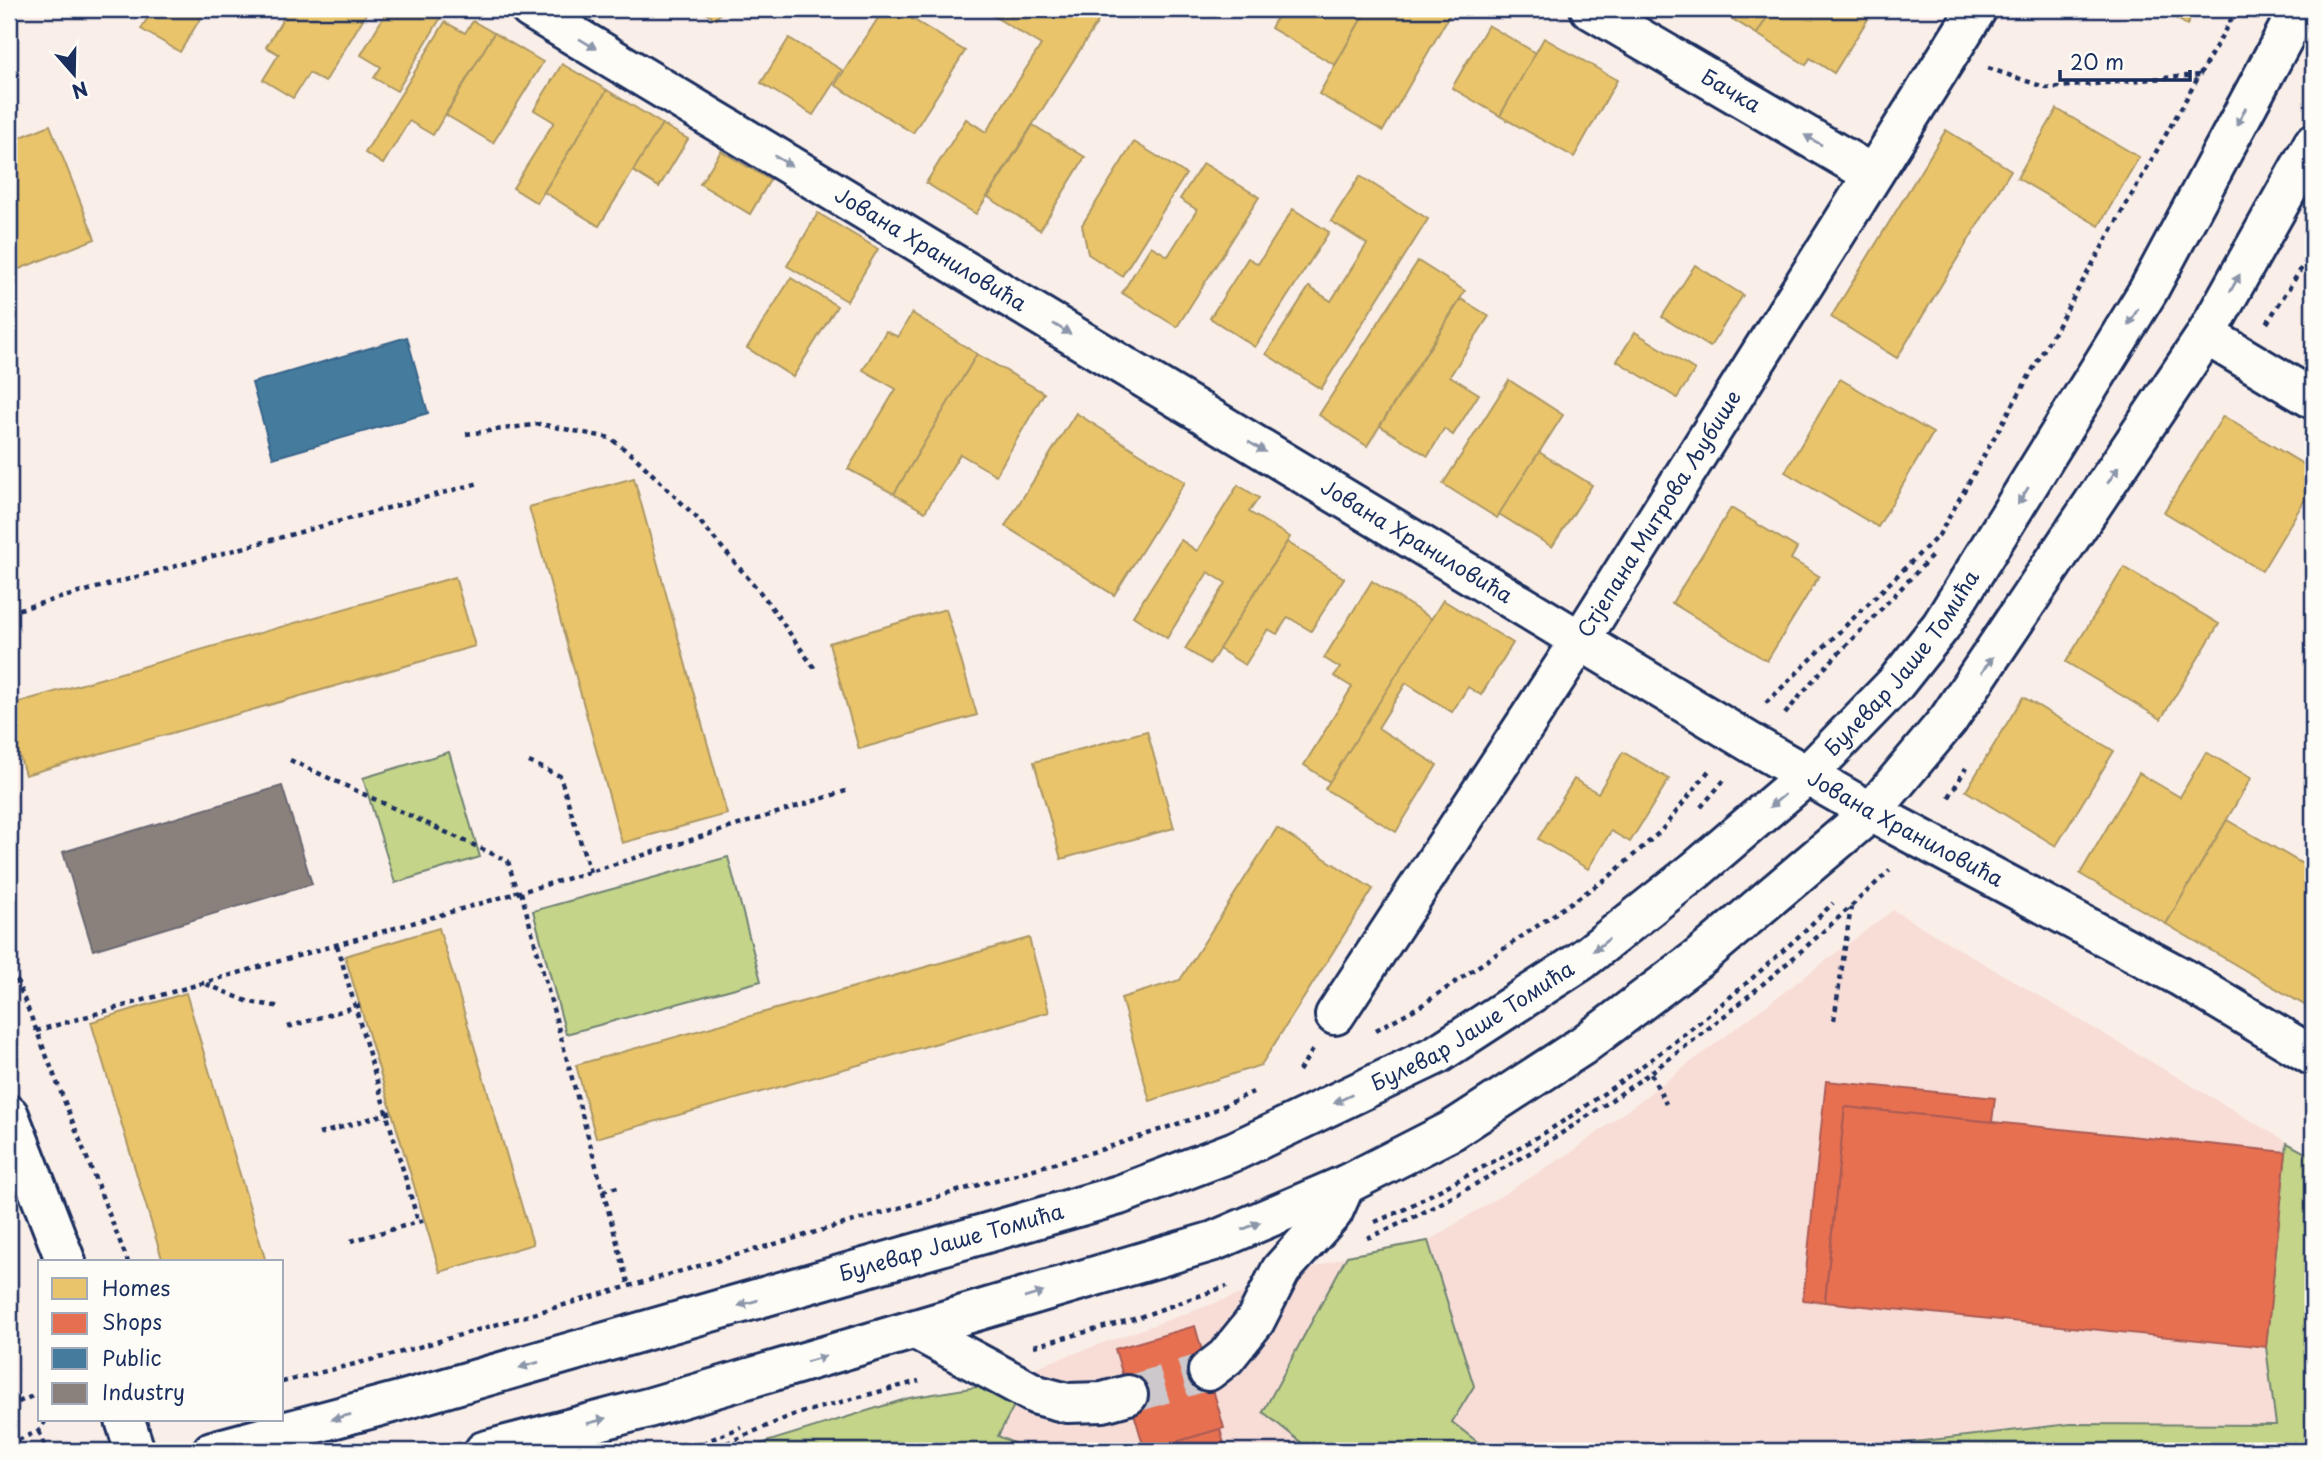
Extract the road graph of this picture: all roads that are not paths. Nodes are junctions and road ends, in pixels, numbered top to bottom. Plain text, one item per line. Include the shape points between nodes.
1 (530, 9) edge
2 (1590, 9) edge
3 (1977, 9) edge
4 (2299, 9) edge
5 (2313, 144) edge
6 (1872, 174) junction
7 (2206, 335) junction
8 (2313, 400) edge
9 (1580, 641) junction
10 (1806, 776) junction
11 (1871, 812) junction
12 (1335, 1015) dead end
13 (2313, 1056) edge
14 (9, 1115) edge
15 (1345, 1185) junction
16 (65, 1260) edge
17 (916, 1331) junction
18 (1208, 1371) tunnel mouth
19 (1128, 1395) tunnel mouth
20 (126, 1422) edge
21 (135, 1451) edge
22 (212, 1451) edge
23 (484, 1451) edge

1 -> 9 main road, Јована Храниловића
6 -> 2 main road, Бачка
3 - 6 main road, Стјепана Митрова Љубише
4 -> 10 main road, Булевар Јаше Томића via 2148,291 1941,626 1895,684
7 -> 5 main road
6 - 9 main road, Стјепана Митрова Љубише
7 - 8 main road
11 -> 7 main road via 1948,720
9 - 10 main road, Јована Храниловића
9 - 12 main road, Стјепана Митрова Љубише
10 - 11 main road, Јована Храниловића
10 -> 22 main road, Булевар Јаше Томића via 1581,961 1436,1055 1235,1151 1042,1219
11 - 13 main road, Јована Храниловића via 2181,977
11 - 15 main road via 1700,957 1582,1046 1451,1131
14 - 16 main road
17 -> 15 main road via 1214,1241
15 - 18 main road via 1334,1212 1281,1270 1255,1321 1226,1357
17 - 19 main road via 1037,1395 1067,1403 1103,1402
23 -> 17 main road
20 - 21 main road

